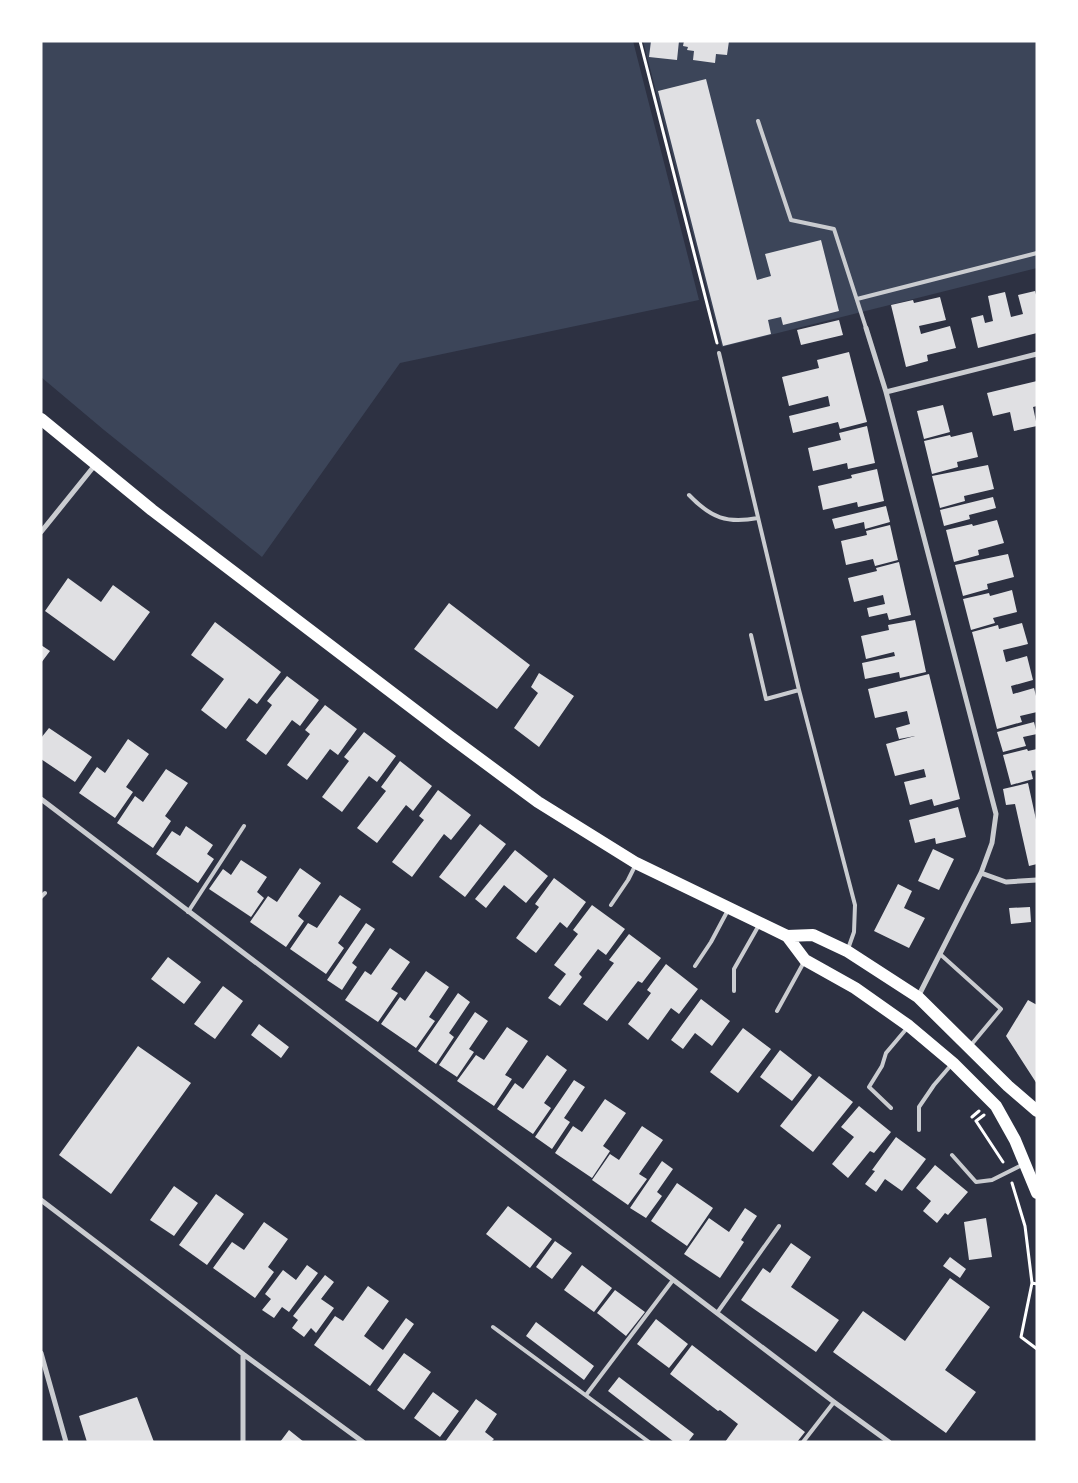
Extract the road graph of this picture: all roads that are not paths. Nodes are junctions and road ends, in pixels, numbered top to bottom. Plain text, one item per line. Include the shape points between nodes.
1 (758, 121) dead end
2 (1037, 253) edge
3 (857, 299) junction
4 (866, 328) joint
5 (719, 353) road end
6 (1037, 354) edge
7 (886, 392) junction
8 (41, 419) edge
9 (95, 465) junction
10 (689, 496) dead end
11 (758, 518) junction
12 (41, 532) edge
13 (751, 636) dead end
14 (799, 690) junction
15 (41, 799) edge
16 (244, 826) dead end
17 (636, 863) junction
18 (981, 873) junction
19 (1037, 880) edge
20 (611, 905) dead end
21 (730, 908) junction
22 (188, 912) junction
23 (761, 922) junction
24 (788, 936) junction
25 (847, 951) junction
26 (940, 954) junction
27 (804, 960) junction
28 (695, 966) dead end
29 (734, 991) dead end
30 (918, 997) junction
31 (777, 1010) dead end
32 (909, 1026) junction
33 (970, 1047) junction
34 (952, 1063) junction
35 (891, 1108) dead end
36 (1037, 1111) edge
37 (919, 1130) dead end
38 (952, 1155) dead end
39 (1024, 1164) junction
40 (1037, 1193) edge
41 (41, 1200) edge
42 (779, 1226) dead end
43 (673, 1280) junction
44 (717, 1313) junction
45 (493, 1327) dead end
46 (41, 1353) edge
47 (243, 1354) junction
48 (586, 1395) junction
49 (834, 1402) junction
50 (66, 1442) edge
51 (243, 1442) edge
52 (363, 1442) edge
53 (649, 1442) edge
54 (804, 1442) edge
55 (889, 1442) edge

1 - 3 lane via 791,220 834,228
2 - 3 lane
3 - 4 lane
4 - 7 street
5 - 11 lane
6 - 7 street
7 - 18 street via 996,814 992,844
8 - 9 main road
9 - 12 street
9 - 17 main road via 538,802
10 - 11 lane via 701,508 721,519 742,521
11 - 14 lane
13 - 14 lane via 766,699
14 - 25 lane via 855,905 854,932
15 - 22 street
16 - 22 lane
17 - 20 lane
17 - 21 main road
18 - 19 street via 1006,882
18 - 26 street
21 - 23 main road
21 - 28 lane
22 - 43 street
23 - 24 main road
23 - 29 lane via 734,969
24 - 25 main road via 813,935
24 - 27 main road
25 - 30 main road
26 - 30 street
26 - 33 lane via 1001,1009
27 - 31 lane
27 - 32 main road via 855,988
30 - 33 main road
32 - 34 main road
32 - 35 lane via 886,1054 868,1087
33 - 36 main road
34 - 37 lane via 919,1106
34 - 39 main road via 996,1106
38 - 39 lane via 976,1182 992,1180
39 - 40 main road
41 - 47 street
42 - 44 lane
43 - 44 street
43 - 48 lane
44 - 49 street
45 - 48 lane
46 - 50 street
47 - 51 street
47 - 52 street
48 - 53 lane
49 - 54 lane
49 - 55 street

